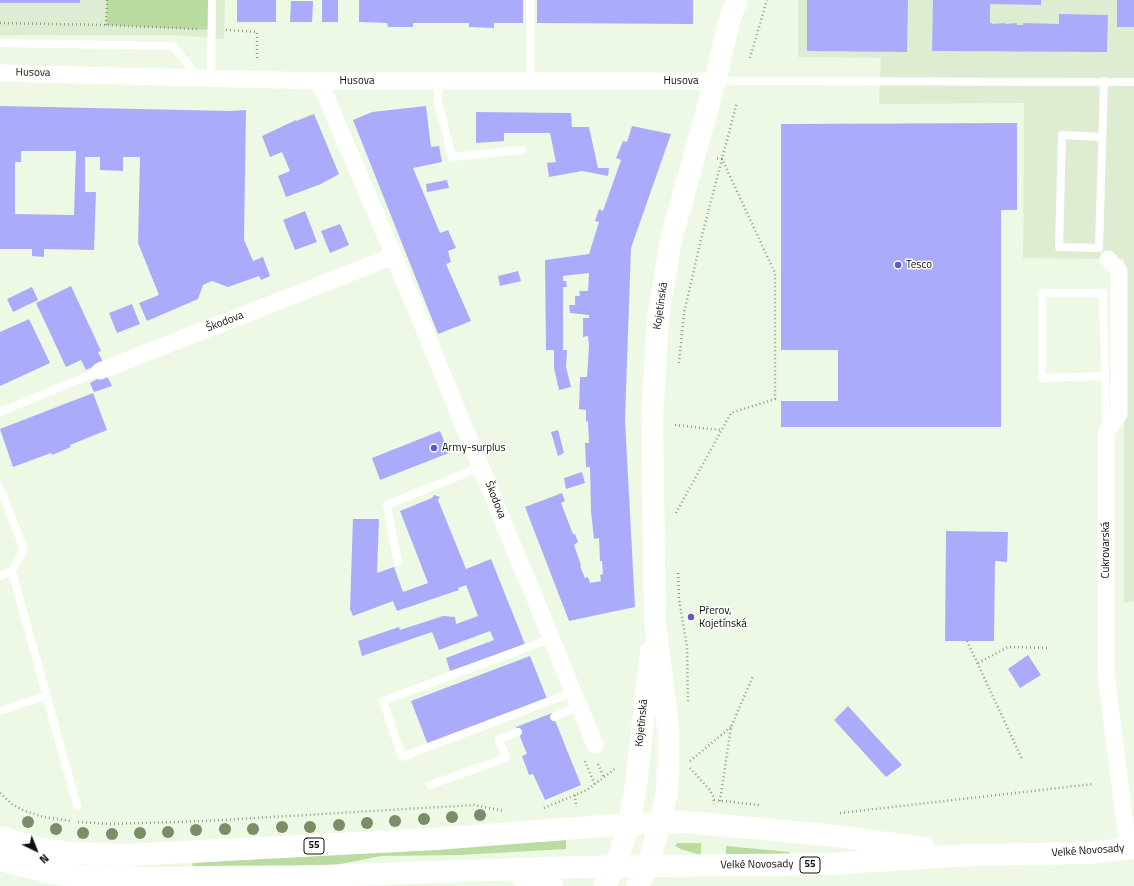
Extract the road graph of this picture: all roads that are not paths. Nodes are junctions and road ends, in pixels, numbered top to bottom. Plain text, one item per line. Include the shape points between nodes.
1 (212, 0) edge
2 (530, 0) edge
3 (737, 0) edge
4 (0, 43) edge
5 (0, 73) edge
6 (205, 78) junction
7 (438, 81) junction
8 (530, 81) junction
9 (715, 81) junction
10 (1104, 81) junction
11 (319, 82) junction
12 (1134, 82) edge
13 (1102, 136) junction
14 (522, 150) dead end
15 (1104, 253) junction
16 (394, 256) junction
17 (100, 371) joint
18 (1105, 376) junction
19 (0, 412) edge
20 (1106, 433) junction
21 (481, 467) junction
22 (0, 488) edge
23 (398, 562) dead end
24 (12, 571) junction
25 (0, 576) edge
26 (655, 622) junction
27 (552, 638) junction
28 (46, 696) junction
29 (576, 699) junction
30 (0, 711) edge
31 (554, 717) dead end
32 (518, 732) dead end
33 (595, 746) dead end
34 (430, 785) dead end
35 (77, 806) dead end
36 (660, 822) junction
37 (629, 824) junction
38 (0, 837) edge
39 (1131, 848) edge
40 (971, 855) junction
41 (0, 860) edge
42 (648, 866) junction
43 (615, 867) junction
44 (494, 871) junction
45 (552, 886) edge
46 (604, 886) edge
47 (637, 886) edge

1 - 6 lane
2 - 8 lane
3 - 9 main road, Kojetínská via 730,18
4 - 6 lane via 173,46
5 - 6 street, Husova
6 - 11 street, Husova
7 - 8 street, Husova
7 - 11 street, Husova
7 - 14 lane via 438,102 452,158
8 - 9 street, Husova
9 - 10 lane
9 - 26 main road, Kojetínská via 671,240 658,318 652,418
10 - 12 lane
10 - 13 lane
11 - 16 street, Škodova
13 - 15 lane
13 - 15 lane via 1062,136 1059,247
15 - 20 street via 1119,271 1119,414
16 - 17 street, Škodova
16 - 21 street, Škodova
17 - 19 lane
18 - 18 lane via 1103,293 1042,293 1042,378
18 - 20 lane
20 - 39 street, Cukrovarská via 1106,674
21 - 23 lane via 387,505
21 - 27 street, Škodova
22 - 24 lane via 24,550
24 - 25 lane
24 - 28 lane
26 - 36 main road, Kojetínská via 668,728 667,792
26 - 37 main road, Kojetínská
27 - 29 street, Škodova
27 - 29 lane via 383,701 402,757
28 - 30 lane
28 - 35 lane
29 - 31 lane
29 - 33 street, Škodova
32 - 34 lane via 499,739 506,758
36 - 37 main road, Velké Novosady / 55
36 - 40 main road, Velké Novosady / 55 via 707,823 828,835
36 - 42 main road, Kojetínská
37 - 38 main road, 55 via 436,839 126,855 70,853 42,849
37 - 43 main road, Kojetínská
39 - 40 main road, Velké Novosady / 55 via 1089,853
40 - 42 main road, Velké Novosady / 55 via 829,864
41 - 44 main road, 55 via 51,873 108,877 293,877
42 - 43 main road, Velké Novosady / 55
42 - 47 main road, Kojetínská
43 - 44 main road, 55
43 - 46 main road, Kojetínská
44 - 45 main road via 539,879

